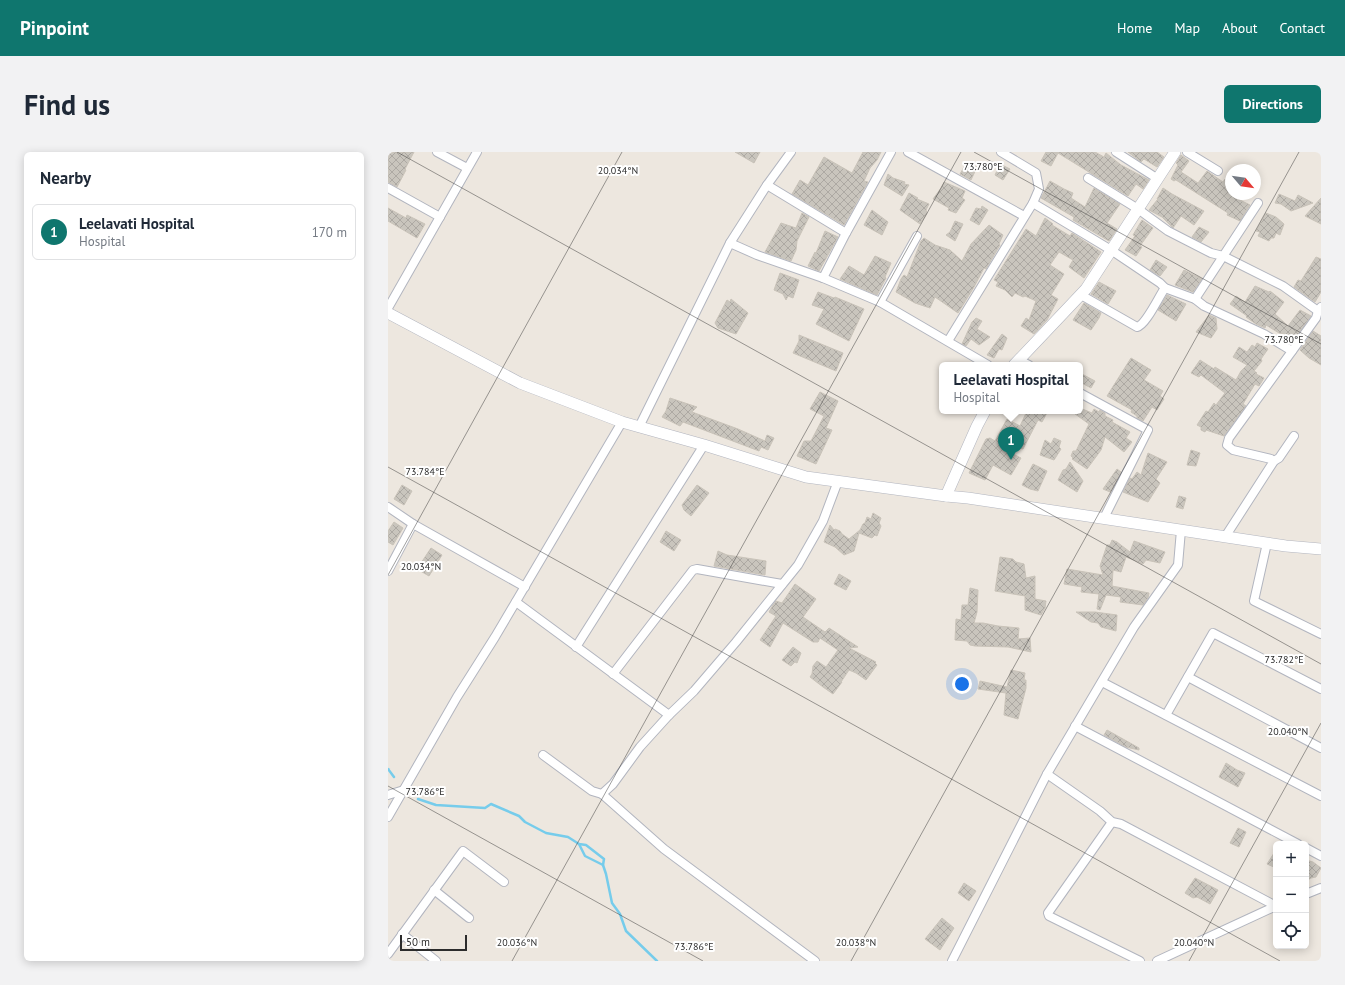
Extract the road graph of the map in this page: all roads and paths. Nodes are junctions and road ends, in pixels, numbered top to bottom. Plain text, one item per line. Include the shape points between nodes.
1 (437, 152) edge
2 (477, 152) edge
3 (792, 152) edge
4 (891, 152) edge
5 (908, 152) edge
6 (1001, 152) edge
7 (1116, 152) edge
8 (1175, 152) edge
9 (1187, 152) edge
10 (467, 168) junction
11 (1218, 171) dead end
12 (1088, 178) dead end
13 (1158, 178) junction
14 (767, 185) junction
15 (388, 188) edge
16 (1033, 203) junction
17 (1258, 203) dead end
18 (1138, 209) junction
19 (1024, 216) junction
20 (440, 217) junction
21 (846, 233) junction
22 (917, 236) dead end
23 (730, 243) junction
24 (1111, 250) junction
25 (1223, 256) junction
26 (823, 278) junction
27 (1165, 288) junction
28 (1081, 295) junction
29 (1195, 300) junction
30 (880, 302) junction
31 (388, 308) edge
32 (1320, 309) edge
33 (388, 314) edge
34 (948, 341) junction
35 (1292, 351) junction
36 (983, 362) edge
37 (1022, 362) edge
38 (1083, 395) edge
39 (983, 414) edge
40 (622, 422) junction
41 (639, 427) junction
42 (1294, 436) dead end
43 (704, 445) junction
44 (1274, 461) junction
45 (838, 481) junction
46 (946, 496) junction
47 (388, 507) edge
48 (1104, 518) junction
49 (413, 524) junction
50 (1181, 530) junction
51 (1225, 537) junction
52 (1267, 543) junction
53 (1321, 549) edge
54 (388, 570) edge
55 (782, 584) junction
56 (525, 587) junction
57 (516, 602) junction
58 (1321, 634) edge
59 (576, 647) junction
60 (613, 674) junction
61 (1188, 677) junction
62 (1102, 682) junction
63 (1321, 689) edge
64 (669, 715) junction
65 (1166, 715) junction
66 (1076, 726) junction
67 (1321, 748) edge
68 (543, 755) dead end
69 (1047, 774) junction
70 (404, 790) junction
71 (602, 794) junction
72 (388, 795) edge
73 (1321, 796) edge
74 (388, 817) edge
75 (1112, 822) junction
76 (1292, 841) edge
77 (1309, 850) edge
78 (1321, 856) edge
79 (504, 882) dead end
80 (1321, 888) edge
81 (434, 890) junction
82 (1309, 893) edge
83 (1273, 904) edge
84 (1273, 907) edge
85 (469, 918) dead end
86 (402, 934) junction
87 (388, 954) edge
88 (436, 961) edge
89 (815, 961) edge
90 (952, 961) edge
91 (1140, 961) edge
92 (1157, 961) edge

1 - 10 street
2 - 10 street
3 - 14 street
4 - 21 street
5 - 19 street
6 - 16 street via 1036,173 1038,189
7 - 13 street
8 - 13 main road
9 - 11 street
10 - 20 street
12 - 18 street
13 - 18 main road
14 - 21 street
14 - 23 street
15 - 20 street
16 - 19 street
16 - 24 street
17 - 25 street
18 - 24 main road
18 - 25 street via 1168,231 1211,253
19 - 34 street
20 - 31 street
21 - 26 street
22 - 30 street
23 - 26 street
23 - 41 street
24 - 27 street
24 - 28 main road
25 - 29 street
25 - 32 street via 1283,286
26 - 30 street
27 - 28 street via 1145,320 1137,327
27 - 29 street
28 - 37 main road
29 - 35 street via 1264,334
30 - 34 street
32 - 35 street
33 - 40 main road via 520,383
34 - 36 street
35 - 44 street via 1229,438 1227,445 1233,450
38 - 48 street via 1148,430
39 - 46 main road
40 - 41 main road
40 - 56 street
41 - 43 main road
42 - 44 street via 1279,458
43 - 45 main road via 806,477
43 - 59 street
44 - 51 street
45 - 46 main road
45 - 55 street via 823,521 798,565
46 - 48 main road
47 - 49 street
48 - 50 main road
49 - 54 street
49 - 56 street
50 - 51 main road
50 - 62 street via 1178,565 1134,628
51 - 52 main road
52 - 53 main road
52 - 58 street via 1254,601
55 - 60 street via 692,570
55 - 64 street via 694,691
56 - 57 street
57 - 59 street
57 - 70 street via 457,696
59 - 60 street
60 - 64 street
61 - 63 street via 1213,633
61 - 65 street
61 - 67 street
62 - 65 street
62 - 66 street
64 - 71 street
65 - 73 street
66 - 69 street
66 - 76 street
68 - 71 street via 592,790
69 - 75 street
69 - 90 street
70 - 72 street
70 - 74 street
71 - 89 street via 664,849
75 - 83 street via 1121,824
75 - 91 street via 1048,913 1063,924
77 - 78 street
79 - 81 street via 463,851
80 - 82 street
81 - 85 street
81 - 86 street
84 - 92 street
86 - 87 street
86 - 88 street

